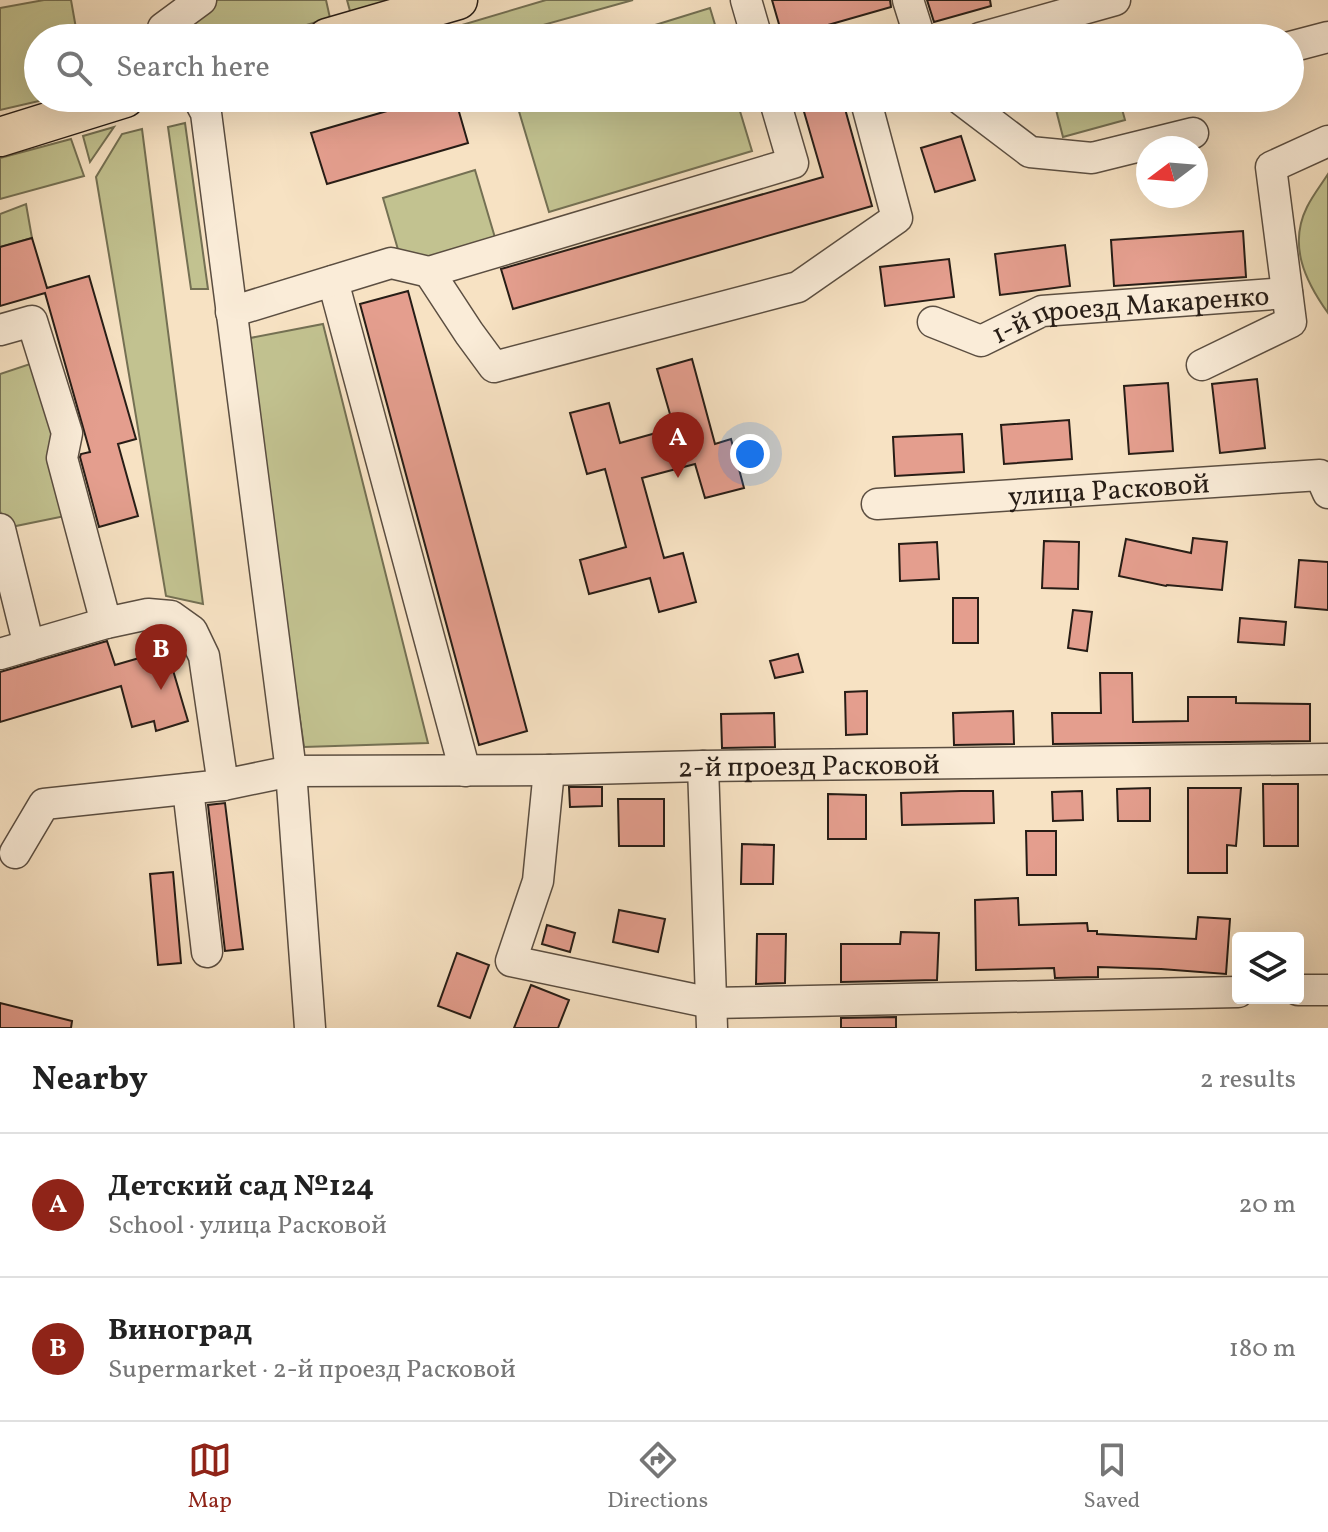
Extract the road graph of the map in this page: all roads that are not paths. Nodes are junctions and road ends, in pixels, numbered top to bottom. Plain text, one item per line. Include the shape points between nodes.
1 (201, 0) edge
2 (458, 0) edge
3 (746, 0) edge
4 (908, 0) edge
5 (1115, 0) edge
6 (168, 24) edge
7 (375, 24) edge
8 (753, 24) edge
9 (916, 24) edge
10 (1030, 24) edge
11 (1328, 37) edge
12 (1304, 43) edge
13 (80, 112) edge
14 (205, 112) edge
15 (778, 112) edge
16 (869, 112) edge
17 (977, 112) edge
18 (1193, 133) dead end
19 (0, 137) edge
20 (1328, 141) edge
21 (429, 272) junction
22 (333, 281) junction
23 (1287, 293) junction
24 (231, 312) junction
25 (933, 322) dead end
26 (0, 330) edge
27 (1202, 365) dead end
28 (1328, 493) edge
29 (877, 504) dead end
30 (0, 529) edge
31 (106, 623) junction
32 (14, 650) edge
33 (1328, 757) edge
34 (703, 766) junction
35 (1328, 766) edge
36 (549, 770) junction
37 (291, 771) junction
38 (465, 771) junction
39 (223, 785) junction
40 (188, 789) junction
41 (15, 853) dead end
42 (207, 952) dead end
43 (1304, 990) edge
44 (1328, 990) edge
45 (1232, 992) edge
46 (712, 1016) edge
47 (310, 1028) edge

1 - 6 street
2 - 7 main road
3 - 8 street
4 - 9 street
5 - 10 street
11 - 12 street
13 - 19 main road
14 - 24 street
15 - 21 street via 793,163
16 - 21 street via 897,218 798,287 494,367
17 - 18 street via 1030,152 1092,158
20 - 23 street via 1271,167
21 - 22 street via 391,263
22 - 24 street
22 - 38 street
23 - 25 street, 1-й проезд Макаренко via 1042,311 981,341
23 - 27 street via 1291,322
24 - 37 street
26 - 31 street via 32,321 67,433 62,458
28 - 29 street, улица Расковой via 1320,475
30 - 32 street
31 - 32 street
31 - 39 street via 148,614 171,616 192,631 204,656
33 - 34 street, 2-й проезд Расковой
33 - 35 street
34 - 36 street, 2-й проезд Расковой
34 - 46 street
36 - 38 street, 2-й проезд Расковой
36 - 46 street via 538,881 511,961
37 - 38 street, 2-й проезд Расковой
37 - 39 street, 2-й проезд Расковой
37 - 47 street
39 - 40 street, 2-й проезд Расковой
40 - 41 street, 2-й проезд Расковой via 44,804
40 - 42 street
43 - 44 street
45 - 46 street

